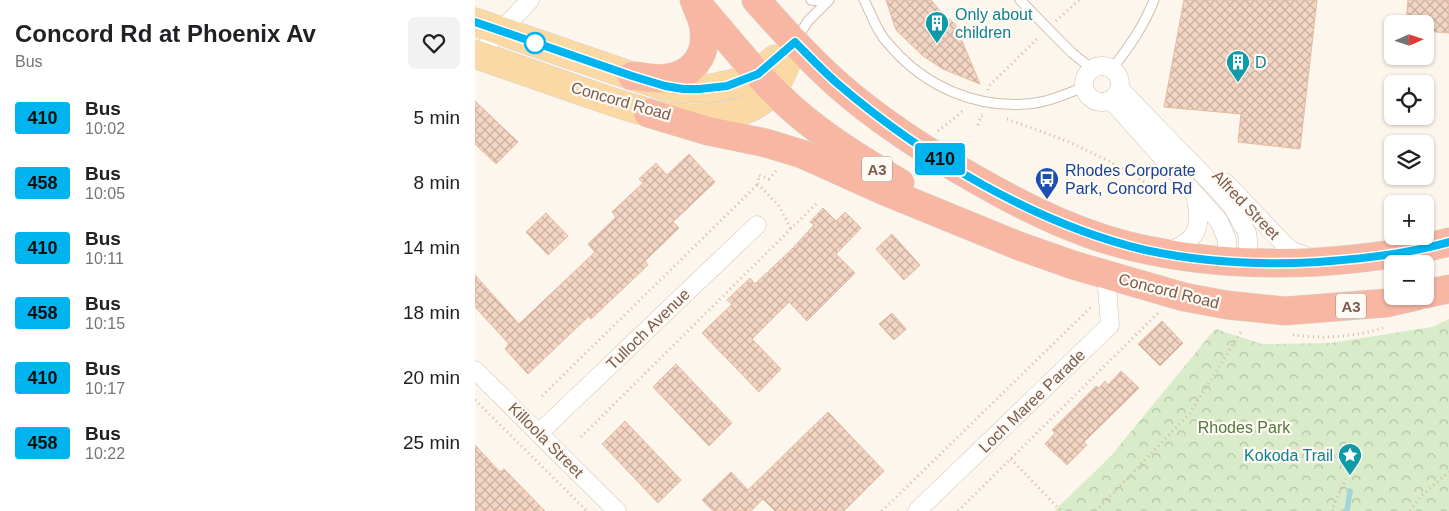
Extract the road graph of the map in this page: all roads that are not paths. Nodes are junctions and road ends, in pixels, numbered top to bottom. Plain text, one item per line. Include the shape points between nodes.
1 (530, 0) edge
2 (695, 0) edge
3 (756, 0) edge
4 (811, 0) edge
5 (828, 0) edge
6 (864, 0) edge
7 (1020, 0) edge
8 (1154, 0) edge
9 (488, 27) edge
10 (795, 42) junction
11 (477, 54) edge
12 (1092, 69) junction
13 (1112, 69) junction
14 (632, 76) junction
15 (765, 82) junction
16 (1084, 86) junction
17 (1115, 94) junction
18 (648, 113) junction
19 (1168, 140) junction
20 (1195, 194) junction
21 (960, 222) junction
22 (757, 225) dead end
23 (1449, 242) edge
24 (1164, 253) junction
25 (1327, 261) junction
26 (1237, 262) junction
27 (1106, 275) junction
28 (1449, 289) edge
29 (1434, 292) edge
30 (1384, 303) edge
31 (1227, 305) junction
32 (475, 370) edge
33 (539, 433) junction
34 (617, 511) edge
35 (917, 511) edge

1 - 9 street
2 - 14 highway via 705,31 698,61 682,74 667,78
2 - 15 highway, A3
3 - 10 highway
4 - 5 lane
5 - 10 lane
6 - 16 lane via 881,35 907,64 955,93 984,102 1026,104
7 - 12 lane
8 - 13 lane via 1147,19
9 - 11 street
9 - 14 main road, Concord Road
10 - 15 main road, Concord Road
10 - 24 highway via 838,84 893,127 1007,198 1058,222
11 - 18 main road, Concord Road
12 - 13 street via 1103,66
12 - 16 street via 1085,77
13 - 17 street via 1118,76
14 - 15 main road, Concord Road via 683,89
15 - 18 main road, Concord Road via 758,104 731,114 679,118
15 - 21 highway, A3 via 796,112 832,139
16 - 17 street via 1087,95 1095,101 1104,102
17 - 19 street, Alfred Street
17 - 20 street, Alfred Street
18 - 21 highway via 802,154
19 - 25 street, Alfred Street via 1216,171 1291,250
19 - 26 street, Alfred Street via 1236,213 1248,240
20 - 24 street, Alfred Street via 1199,216 1195,233 1188,243
20 - 26 street, Alfred Street via 1219,221
21 - 27 highway, Concord Road / A3
22 - 33 street, Tulloch Avenue
23 - 25 highway via 1383,256
24 - 26 highway
25 - 26 highway
26 - 31 highway
27 - 31 highway, Concord Road / A3 via 1184,297
27 - 35 street, Loch Maree Parade via 1110,325
28 - 29 highway
30 - 31 highway, Concord Road / A3 via 1285,311
32 - 33 street, Killoola Street
33 - 34 street, Killoola Street

